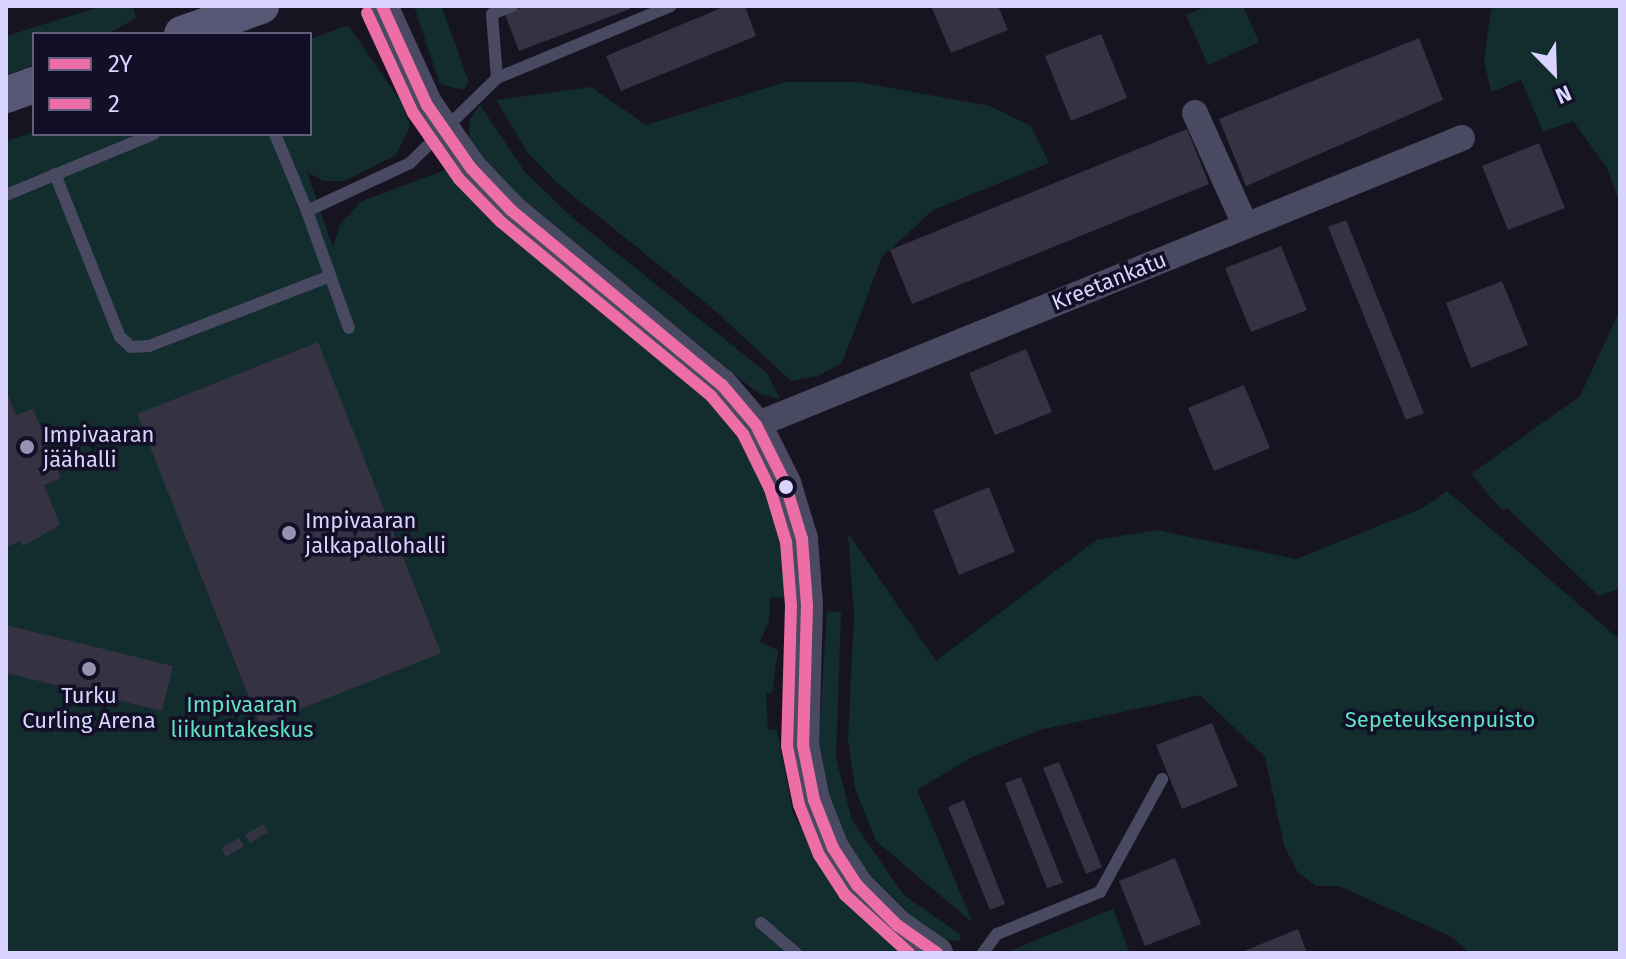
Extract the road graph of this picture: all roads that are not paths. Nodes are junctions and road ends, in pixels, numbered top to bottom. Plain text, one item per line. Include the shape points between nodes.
1 (261, 6) edge
2 (382, 6) edge
3 (512, 6) edge
4 (671, 6) edge
5 (188, 32) edge
6 (497, 78) junction
7 (32, 86) edge
8 (6, 95) edge
9 (1195, 113) dead end
10 (443, 131) junction
11 (149, 136) edge
12 (276, 136) edge
13 (1462, 138) dead end
14 (55, 174) junction
15 (6, 195) edge
16 (307, 211) junction
17 (1245, 225) junction
18 (330, 276) junction
19 (349, 328) dead end
20 (756, 425) junction
21 (1162, 779) dead end
22 (761, 923) dead end
23 (796, 953) edge
24 (937, 953) edge
25 (983, 953) edge

1 - 5 main road
2 - 10 street
3 - 6 lane via 492,14
4 - 6 lane
6 - 10 lane
7 - 8 main road
9 - 17 street
10 - 16 lane via 392,174
10 - 20 street via 511,210 714,377
11 - 14 lane
12 - 16 lane
13 - 17 street, Kreetankatu
14 - 15 lane
14 - 18 lane via 120,337 131,347 149,346
16 - 18 lane
17 - 20 street, Kreetankatu
18 - 19 lane
20 - 24 street via 785,483 802,539 807,605 803,745 818,812 857,885 897,925
21 - 25 lane via 1100,892 997,934
22 - 23 lane

